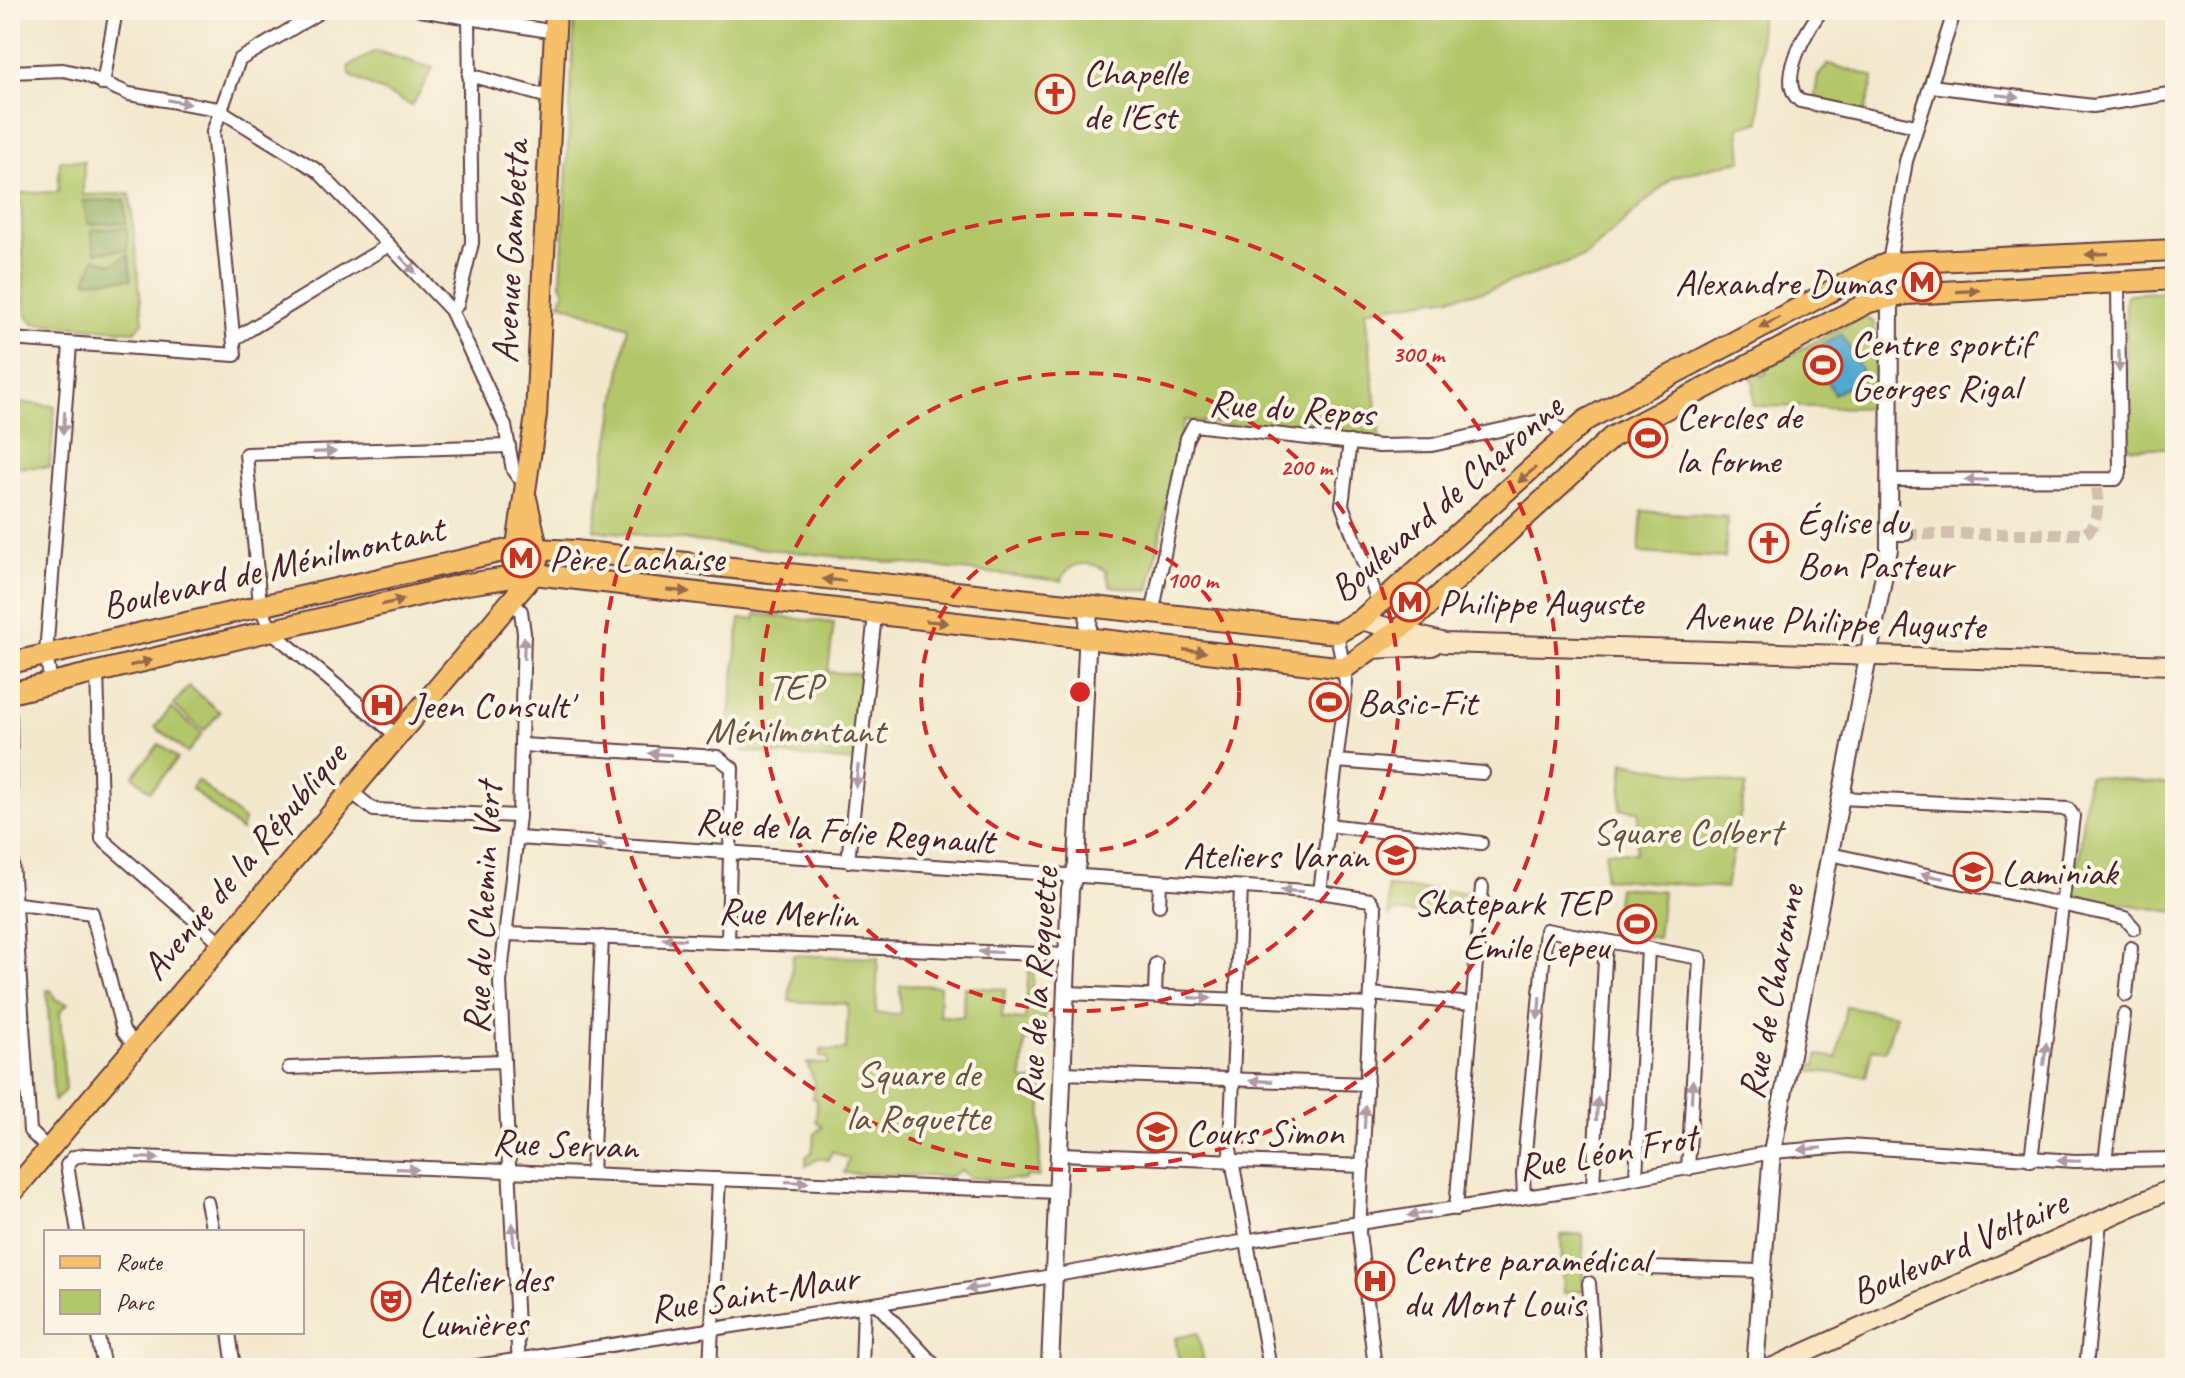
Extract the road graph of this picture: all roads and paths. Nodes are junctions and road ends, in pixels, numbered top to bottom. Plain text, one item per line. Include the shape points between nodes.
1 (116, 10) edge
2 (323, 10) edge
3 (420, 10) edge
4 (556, 10) edge
5 (1822, 10) edge
6 (1955, 10) edge
7 (469, 18) junction
8 (555, 32) junction
9 (10, 72) edge
10 (469, 75) junction
11 (103, 84) junction
12 (1931, 86) junction
13 (2175, 93) edge
14 (552, 98) junction
15 (218, 109) junction
16 (1916, 126) junction
17 (389, 245) junction
18 (2175, 250) edge
19 (1889, 263) junction
20 (2175, 279) edge
21 (2118, 283) junction
22 (1890, 296) junction
23 (451, 310) junction
24 (10, 339) edge
25 (234, 339) junction
26 (70, 345) junction
27 (1597, 413) junction
28 (1612, 437) junction
29 (1567, 438) junction
30 (1350, 442) junction
31 (509, 446) junction
32 (1890, 480) junction
33 (527, 489) junction
34 (516, 548) junction
35 (538, 548) junction
36 (534, 574) junction
37 (513, 575) junction
38 (879, 585) junction
39 (510, 601) junction
40 (1379, 604) junction
41 (260, 605) junction
42 (1089, 607) junction
43 (875, 615) junction
44 (1152, 615) junction
45 (1361, 620) junction
46 (1394, 630) junction
47 (271, 631) junction
48 (1337, 633) junction
49 (1086, 638) junction
50 (1445, 643) junction
51 (1371, 649) junction
52 (46, 654) junction
53 (1868, 656) junction
54 (10, 663) edge
55 (2175, 665) edge
56 (1345, 668) junction
57 (97, 673) junction
58 (51, 683) junction
59 (10, 693) edge
60 (10, 715) edge
61 (396, 735) junction
62 (522, 745) junction
63 (1337, 761) junction
64 (1483, 773) dead end
65 (349, 790) junction
66 (1840, 798) junction
67 (519, 816) junction
68 (1328, 825) junction
69 (518, 838) junction
70 (1481, 843) dead end
71 (730, 853) junction
72 (1830, 854) junction
73 (848, 861) junction
74 (1073, 877) junction
75 (1160, 883) junction
76 (1482, 887) dead end
77 (1241, 888) junction
78 (1320, 892) junction
79 (12, 904) edge
80 (2063, 904) junction
81 (1159, 905) dead end
82 (2134, 928) dead end
83 (506, 934) junction
84 (602, 937) junction
85 (728, 941) junction
86 (1606, 941) junction
87 (220, 942) junction
88 (2131, 948) dead end
89 (1648, 949) junction
90 (1068, 955) junction
91 (1156, 964) dead end
92 (1067, 993) junction
93 (2126, 995) dead end
94 (1155, 996) junction
95 (1236, 1000) junction
96 (1371, 1000) junction
97 (1472, 1004) junction
98 (2124, 1015) dead end
99 (134, 1044) junction
100 (24, 1055) junction
101 (10, 1056) edge
102 (504, 1061) junction
103 (289, 1068) dead end
104 (1063, 1073) junction
105 (1233, 1080) junction
106 (1367, 1084) junction
107 (48, 1149) junction
108 (1772, 1152) junction
109 (1060, 1154) junction
110 (2175, 1159) edge
111 (2031, 1160) junction
112 (2105, 1161) junction
113 (1232, 1162) junction
114 (1363, 1166) junction
115 (1688, 1169) junction
116 (511, 1172) junction
117 (592, 1174) junction
118 (1636, 1177) junction
119 (719, 1179) junction
120 (1593, 1186) junction
121 (2175, 1187) edge
122 (1058, 1192) junction
123 (10, 1195) edge
124 (1524, 1197) junction
125 (207, 1202) dead end
126 (1456, 1209) junction
127 (2100, 1221) junction
128 (1360, 1223) junction
129 (78, 1230) edge
130 (213, 1230) edge
131 (1247, 1241) junction
132 (1644, 1268) dead end
133 (1762, 1271) junction
134 (1054, 1275) junction
135 (1589, 1283) dead end
136 (870, 1305) junction
137 (711, 1329) junction
138 (97, 1334) edge
139 (229, 1334) edge
140 (518, 1364) edge
141 (104, 1368) edge
142 (234, 1368) edge
143 (464, 1368) edge
144 (710, 1368) edge
145 (862, 1368) edge
146 (937, 1368) edge
147 (1050, 1368) edge
148 (1270, 1368) edge
149 (1375, 1368) edge
150 (1595, 1368) edge
151 (1755, 1368) edge
152 (1771, 1368) edge
153 (2086, 1368) edge

1 - 11 street
2 - 15 street via 239,60
3 - 7 street
4 - 8 main road, Avenue Gambetta
5 - 16 street via 1795,63 1790,84 1794,96
6 - 12 street, Rue de Charonne
7 - 8 street
7 - 10 street
8 - 14 main road, Avenue Gambetta
9 - 11 street via 63,70
10 - 14 street
10 - 23 street via 472,243 457,305
11 -> 15 street via 129,94
12 -> 13 street via 2093,106
12 - 16 street, Rue de Charonne
14 - 33 main road, Avenue Gambetta via 540,359
15 - 17 street via 318,171
15 - 25 street via 213,132
16 - 19 street, Rue de Charonne
17 -> 23 street
17 - 25 street
18 -> 19 main road, Boulevard de Charonne
19 - 22 street, Rue de Charonne via 1897,278
19 -> 27 main road, Boulevard de Charonne
20 - 21 main road, Boulevard de Charonne
22 -> 21 main road, Boulevard de Charonne
21 -> 32 street via 2116,479
22 - 28 main road, Boulevard de Charonne via 1869,302
22 - 32 street, Rue de Charonne
23 - 31 street via 505,426
24 - 26 street
25 - 26 street via 235,355
26 -> 52 street
27 - 28 main road, Boulevard de Charonne
27 - 29 main road, Boulevard de Charonne
28 - 46 main road, Boulevard de Charonne via 1417,616
29 - 30 street, Rue du Repos via 1549,419 1432,445
29 -> 40 main road, Boulevard de Charonne
30 - 40 street via 1342,505
30 - 44 street, Rue du Repos via 1191,427
31 - 33 street via 515,474
41 -> 31 street via 246,454
32 - 53 street, Rue de Charonne via 1898,534
33 - 34 main road
33 - 35 main road
34 - 35 main road, Boulevard de Ménilmontant
34 - 37 main road
34 - 41 main road, Boulevard de Ménilmontant
35 - 36 main road
38 -> 35 main road, Boulevard de Ménilmontant
36 - 37 main road, Boulevard de Ménilmontant
36 - 39 main road, Avenue de la République
36 -> 43 main road, Boulevard de Ménilmontant
37 - 39 main road
47 -> 37 main road, Boulevard de Ménilmontant
38 - 42 main road, Boulevard de Ménilmontant
38 - 43 main road
39 - 61 main road, Avenue de la République
62 -> 39 street, Rue du Chemin Vert via 523,618
40 - 45 main road, Boulevard de Charonne
41 - 47 street
41 - 52 main road, Boulevard de Ménilmontant
42 - 44 main road, Boulevard de Ménilmontant
42 - 49 street, Rue de la Roquette
43 -> 49 main road, Boulevard de Ménilmontant
43 -> 73 street
44 - 48 main road, Boulevard de Ménilmontant
45 - 46 main road, Avenue Philippe Auguste
45 - 48 main road, Boulevard de Charonne
46 - 50 main road, Avenue Philippe Auguste
46 - 51 main road, Boulevard de Charonne
57 -> 47 main road, Boulevard de Ménilmontant
47 - 61 street
48 - 56 street
49 -> 56 main road, Boulevard de Ménilmontant
49 - 74 street, Rue de la Roquette
50 - 51 main road, Avenue Philippe Auguste
50 - 53 main road, Avenue Philippe Auguste
51 - 56 main road, Boulevard de Charonne
52 - 54 main road, Boulevard de Ménilmontant
52 - 58 street
53 - 55 main road, Avenue Philippe Auguste
53 - 66 street, Rue de Charonne
56 - 63 street
57 - 58 main road, Boulevard de Ménilmontant
57 - 87 street via 104,843
58 - 59 main road, Boulevard de Ménilmontant
60 - 79 street
61 - 65 main road, Avenue de la République
62 - 67 street, Rue du Chemin Vert
71 -> 62 street via 732,768 723,759
63 - 64 street
63 - 68 street
65 - 67 street via 374,810
65 - 87 main road, Avenue de la République
66 - 72 street, Rue de Charonne
66 - 80 street via 2068,809 2073,816
67 - 69 street, Rue du Chemin Vert
68 - 70 street
68 - 78 street
69 -> 71 street, Rue de la Folie Regnault
69 - 83 street, Rue du Chemin Vert
71 - 73 street, Rue de la Folie Regnault
71 - 85 street
80 -> 72 street
72 - 108 street, Rue de Charonne
73 - 74 street, Rue de la Folie Regnault
74 - 75 street, Rue de la Folie Regnault
74 - 90 street, Rue de la Roquette
75 - 77 street, Rue de la Folie Regnault
75 - 81 street
76 - 97 street
78 -> 77 street, Rue de la Folie Regnault
77 - 95 street
78 - 96 street, Rue de la Folie Regnault via 1362,897 1375,908
79 - 99 street via 92,913 123,1031
79 - 100 street
80 - 82 street via 2125,918
111 -> 80 street
83 - 84 street, Rue Merlin
83 - 102 street, Rue du Chemin Vert via 500,982
85 -> 84 street, Rue Merlin
84 - 117 street
90 -> 85 street, Rue Merlin
86 - 89 street
120 -> 86 street
86 -> 124 street via 1546,930
87 - 99 main road, Avenue de la République
88 - 93 street
115 -> 89 street via 1700,958
89 - 118 street
90 - 92 street, Rue de la Roquette
91 - 94 street
92 - 94 street
92 - 104 street, Rue de la Roquette
94 -> 95 street
95 - 96 street
95 - 105 street
96 - 97 street
96 - 106 street, Rue de la Folie Regnault
97 - 126 street
98 - 112 street
99 - 107 main road, Avenue de la République
100 - 101 street
100 - 107 street via 30,1131
102 - 103 street
102 - 116 street, Rue du Chemin Vert
104 - 105 street
104 - 109 street, Rue de la Roquette
106 -> 105 street
105 - 113 street
114 -> 106 street, Rue de la Folie Regnault
107 - 123 main road, Avenue de la République
111 -> 108 street, Rue Léon Frot via 1848,1146
108 - 115 street, Rue Léon Frot
108 - 133 street, Rue de Charonne
109 - 113 street
109 - 122 street, Rue de la Roquette
110 - 112 street, Rue Léon Frot
112 -> 111 street, Rue Léon Frot
113 - 114 street
113 - 131 street
114 - 128 street, Rue de la Folie Regnault
115 - 118 street, Rue Léon Frot
116 - 117 street, Rue Servan
129 -> 116 street, Rue Servan via 70,1159
140 -> 116 street, Rue du Chemin Vert
117 - 119 street, Rue Servan
118 - 120 street, Rue Léon Frot
119 -> 122 street, Rue Servan
119 - 137 street
120 - 124 street, Rue Léon Frot
121 - 127 main road, Boulevard Voltaire
122 - 134 street, Rue de la Roquette
124 - 126 street, Rue Léon Frot
125 - 130 street
126 -> 128 street, Rue Léon Frot
127 - 152 main road, Boulevard Voltaire
127 - 153 street
128 - 131 street, Rue Léon Frot
128 - 149 street, Rue de la Folie Regnault
131 - 134 street, Rue Léon Frot
131 - 148 street
132 - 133 street
133 - 151 street, Rue de Charonne
134 -> 136 street, Rue Saint-Maur
134 - 147 street, Rue de la Roquette
135 - 150 street
136 - 137 street, Rue Saint-Maur
136 - 145 street
136 - 146 street
137 - 140 street, Rue Saint-Maur
137 - 144 street
138 - 141 street
139 - 142 street
140 - 143 street, Rue Saint-Maur

